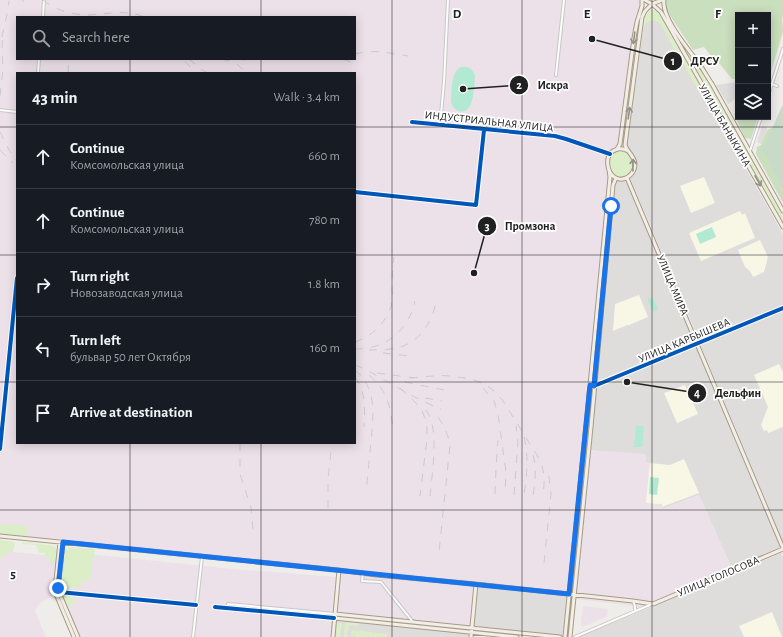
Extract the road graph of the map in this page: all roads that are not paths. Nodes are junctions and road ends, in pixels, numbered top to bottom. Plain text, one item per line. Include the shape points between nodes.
1 (44, 0) edge
2 (448, 0) edge
3 (564, 0) edge
4 (642, 0) edge
5 (645, 0) edge
6 (663, 0) edge
7 (652, 4) junction
8 (43, 16) edge
9 (637, 22) junction
10 (642, 23) junction
11 (685, 46) junction
12 (681, 48) junction
13 (783, 49) edge
14 (39, 60) edge
15 (38, 72) edge
16 (556, 75) dead end
17 (772, 84) junction
18 (777, 86) dead end
19 (771, 87) edge
20 (0, 110) edge
21 (16, 112) edge
22 (760, 120) edge
23 (412, 122) dead end
24 (440, 125) junction
25 (484, 130) junction
26 (739, 132) junction
27 (731, 136) junction
28 (616, 149) junction
29 (628, 151) junction
30 (750, 151) junction
31 (610, 154) junction
32 (609, 170) junction
33 (616, 178) junction
34 (627, 178) junction
35 (356, 192) edge
36 (783, 211) edge
37 (783, 226) edge
38 (602, 254) junction
39 (606, 255) junction
40 (16, 288) edge
41 (783, 308) edge
42 (595, 335) junction
43 (599, 336) junction
44 (697, 344) junction
45 (592, 386) junction
46 (0, 449) edge
47 (579, 496) junction
48 (584, 496) junction
49 (575, 533) junction
50 (580, 534) junction
51 (0, 536) edge
52 (61, 542) junction
53 (783, 548) edge
54 (60, 552) junction
55 (202, 556) junction
56 (339, 570) junction
57 (363, 573) junction
58 (476, 584) junction
59 (59, 592) junction
60 (569, 594) junction
61 (574, 595) junction
62 (633, 601) junction
63 (228, 604) dead end
64 (653, 604) junction
65 (196, 606) junction
66 (215, 607) dead end
67 (635, 611) junction
68 (334, 616) junction
69 (413, 622) junction
70 (567, 622) junction
71 (571, 622) junction
72 (472, 630) junction
73 (76, 637) edge
74 (193, 637) edge
75 (332, 637) edge
76 (471, 637) edge
77 (517, 637) edge
78 (560, 637) edge
79 (565, 637) edge
80 (570, 637) edge
81 (574, 637) edge

1 - 8 street
2 - 24 street
3 - 16 street
4 - 9 main road
5 - 7 main road, УЛИЦА БАНЫКИНА
6 - 7 main road
6 - 11 main road, УЛИЦА БАНЫКИНА via 664,9
7 - 10 main road via 643,14
7 - 12 main road, УЛИЦА БАНЫКИНА via 661,12
9 - 10 main road
9 -> 28 main road via 620,144
29 -> 10 main road via 625,144
11 - 12 main road via 682,45
11 - 26 main road, УЛИЦА БАНЫКИНА via 701,66
12 - 27 main road, УЛИЦА БАНЫКИНА
13 - 17 street
14 - 15 street
17 - 18 street
17 - 19 street
20 - 21 street
22 - 30 street
23 - 24 street, ИНДУСТРИАЛЬНАЯ УЛИЦА
24 - 25 street, ИНДУСТРИАЛЬНАЯ УЛИЦА
25 - 31 street, ИНДУСТРИАЛЬНАЯ УЛИЦА via 555,136
25 - 35 street via 476,205
26 - 27 main road
26 - 30 main road, УЛИЦА БАНЫКИНА
27 -> 37 main road, УЛИЦА БАНЫКИНА
28 - 29 main road
28 - 31 main road
34 -> 29 main road via 634,171 635,165
30 - 36 main road, УЛИЦА БАНЫКИНА
31 - 32 main road
32 - 33 main road
32 - 38 main road
33 - 34 main road
33 - 39 main road via 613,185
34 - 44 main road, УЛИЦА МИРА
38 - 39 main road
38 - 42 main road
39 - 43 main road
40 - 46 street
41 - 44 street, УЛИЦА КАРБЫШЕВА
42 - 43 main road
42 - 45 main road
43 - 45 main road
44 - 45 street, УЛИЦА КАРБЫШЕВА
44 - 53 main road, УЛИЦА МИРА
45 - 47 main road
45 - 48 main road via 591,434
47 - 48 main road
47 - 49 main road
48 - 50 main road
49 - 50 main road
49 - 60 main road
50 - 61 main road
51 - 52 main road
52 - 54 main road
52 - 55 main road
53 - 64 main road, УЛИЦА ГОЛОСОВА
54 - 59 main road
54 - 73 main road via 55,589
55 - 56 main road
55 - 65 street
56 - 57 main road
56 - 68 main road
57 - 58 main road
57 - 69 street via 362,580 381,582
58 - 60 main road
58 - 72 main road
59 - 65 street
59 - 73 main road
60 - 61 main road
60 - 70 main road
61 - 62 main road
61 - 71 main road
62 - 64 main road
62 - 67 street
63 - 68 street
64 - 67 street
65 - 74 street
66 - 68 street
67 - 81 street
68 - 69 main road
68 - 72 main road
68 - 75 main road
69 - 72 main road
70 - 71 main road
70 - 79 main road
71 - 80 main road
72 - 76 main road
72 - 77 main road
72 - 78 main road

